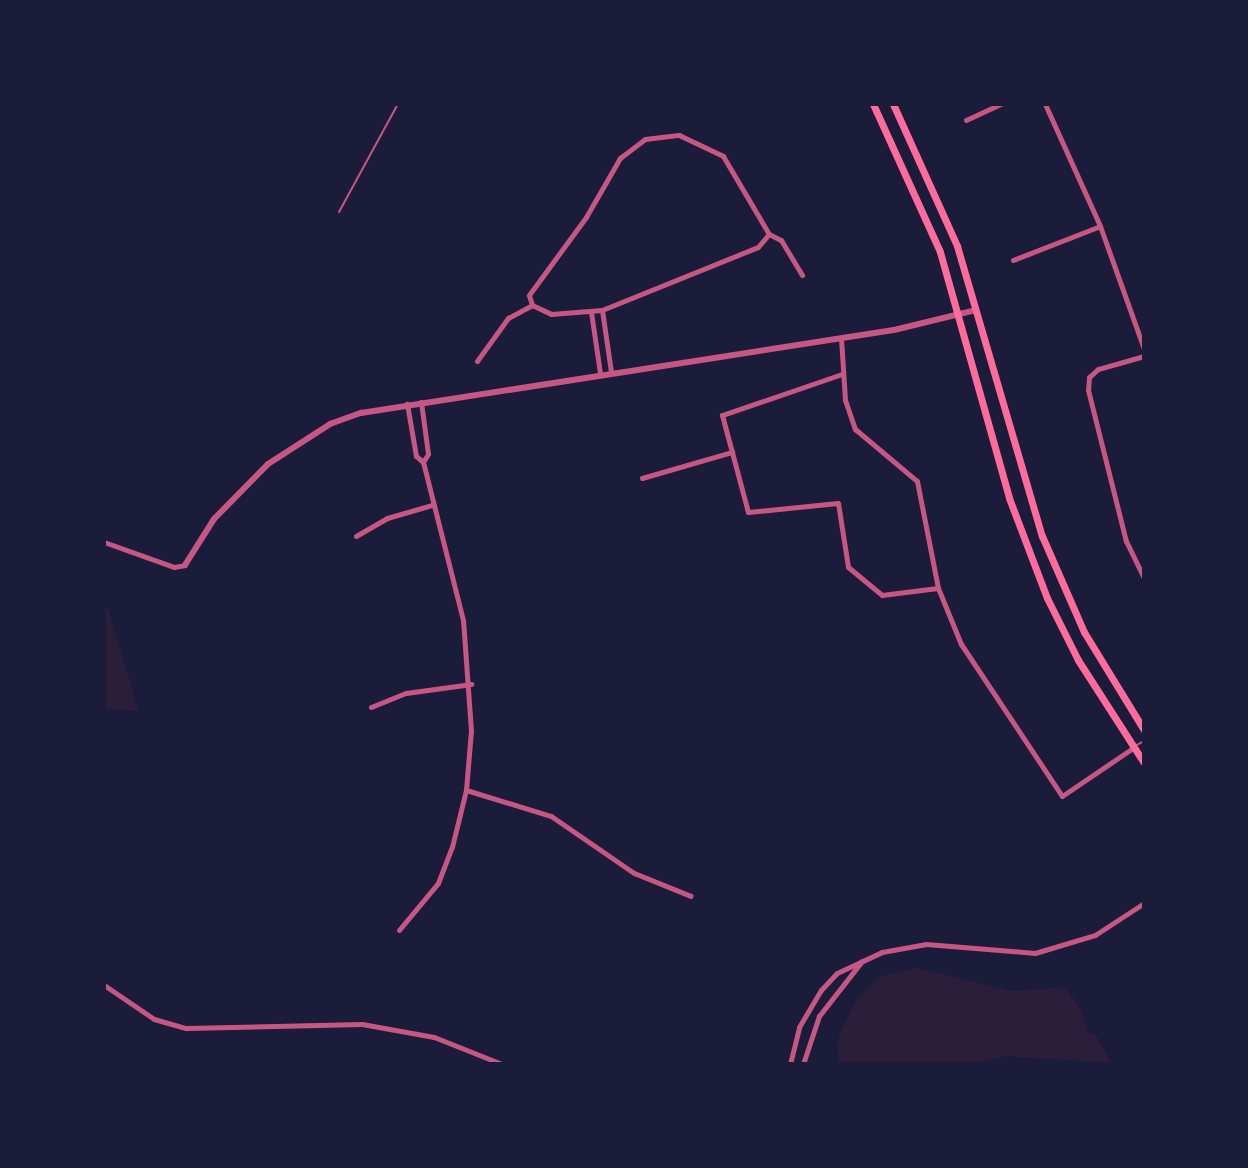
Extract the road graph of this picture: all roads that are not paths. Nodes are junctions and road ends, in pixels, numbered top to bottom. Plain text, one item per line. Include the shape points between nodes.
1 (398, 104) edge
2 (873, 104) edge
3 (893, 104) edge
4 (1001, 104) edge
5 (1045, 104) edge
6 (966, 120) dead end
7 (339, 212) dead end
8 (1100, 226) junction
9 (769, 234) junction
10 (1013, 260) dead end
11 (802, 275) dead end
12 (532, 305) junction
13 (602, 310) junction
14 (976, 310) junction
15 (591, 312) junction
16 (959, 315) junction
17 (841, 338) junction
18 (1144, 349) edge
19 (1144, 356) edge
20 (477, 361) dead end
21 (611, 372) junction
22 (600, 373) junction
23 (842, 374) junction
24 (421, 402) junction
25 (407, 404) junction
26 (732, 452) junction
27 (423, 462) junction
28 (642, 478) dead end
29 (432, 505) junction
30 (356, 536) dead end
31 (104, 542) edge
32 (185, 565) joint
33 (1144, 578) edge
34 (938, 588) junction
35 (471, 684) junction
36 (371, 707) dead end
37 (1144, 730) edge
38 (1144, 741) edge
39 (1133, 748) junction
40 (1144, 763) edge
41 (466, 790) junction
42 (691, 896) dead end
43 (1144, 903) edge
44 (399, 930) dead end
45 (863, 961) junction
46 (104, 985) edge
47 (502, 1064) edge
48 (790, 1064) edge
49 (803, 1064) edge

1 - 7 lane
2 - 16 main road via 912,183
3 - 14 main road via 952,233
4 - 6 street
5 - 8 street
8 - 10 street
8 - 18 street
9 - 11 street via 781,240
9 - 12 street via 723,156 679,135 645,139 620,158 586,217 529,295
9 - 13 street via 758,247
12 - 15 street via 551,314
12 - 20 street via 508,318
13 - 15 street
13 - 21 street
14 - 16 street
14 - 37 main road via 1046,547 1091,646
15 - 22 street
16 - 17 street
16 - 39 main road via 1009,498 1047,598
17 - 21 street
17 - 23 street
19 - 33 street via 1098,369 1089,377 1097,437 1126,541
21 - 22 street
22 - 24 street
23 - 26 street via 722,415
23 - 34 street via 855,429 917,481
24 - 25 street
24 - 27 street via 428,454
25 - 27 street via 416,456
25 - 32 street via 361,413 297,442 240,489
26 - 28 street
26 - 34 street via 748,512 838,503 848,567 882,595
27 - 29 street
29 - 30 street via 387,518
29 - 35 street via 460,606
31 - 32 street via 174,567
34 - 39 street via 961,644 1062,796
35 - 36 street via 419,689
35 - 41 street
38 - 39 lane
39 - 40 main road
41 - 42 street via 551,816 634,873
41 - 44 street via 438,883
43 - 45 street via 1095,935 1035,953 926,944
45 - 48 street via 837,973 821,990 799,1027
45 - 49 street via 819,1016
46 - 47 street via 154,1019 186,1028 362,1024 434,1037

